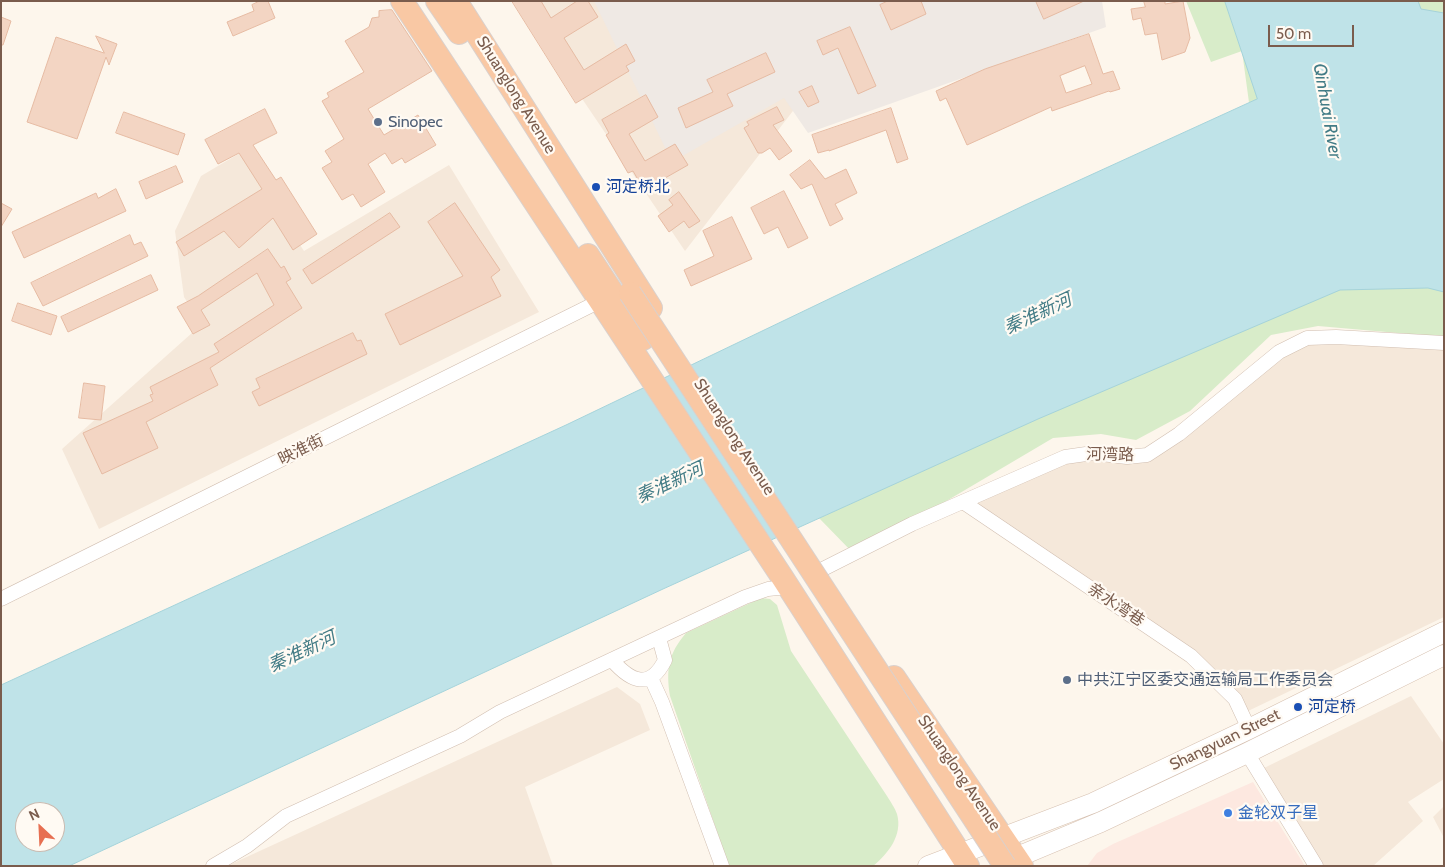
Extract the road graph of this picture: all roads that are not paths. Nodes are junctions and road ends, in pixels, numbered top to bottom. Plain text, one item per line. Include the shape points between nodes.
1 (402, 1) edge
2 (419, 1) edge
3 (437, 1) edge
4 (456, 1) edge
5 (616, 298) junction
6 (1444, 344) edge
7 (963, 502) junction
8 (818, 564) junction
9 (785, 582) junction
10 (1, 599) edge
11 (1444, 632) edge
12 (659, 638) junction
13 (1444, 655) edge
14 (612, 660) junction
15 (651, 678) junction
16 (1249, 729) junction
17 (1247, 753) junction
18 (1002, 837) junction
19 (964, 860) edge
20 (1014, 863) edge
21 (213, 866) edge
22 (722, 866) edge
23 (928, 866) edge
24 (988, 866) edge
25 (995, 866) edge
26 (1316, 866) edge

1 - 5 highway
2 - 5 highway
3 - 5 highway
4 - 8 highway, Shuanglong Avenue
5 - 9 highway via 647,373
5 - 10 street, 映淮街
5 - 20 highway, bridge
5 - 24 highway via 878,703
6 - 7 street, 河湾路 via 1307,338 1279,352 1179,434 1147,455 1128,457 1093,453 1065,457
7 - 8 street, 河湾路
7 - 16 street, 亲水湾巷 via 1191,656 1235,699
8 - 18 highway, Shuanglong Avenue
9 - 12 street
9 - 19 highway
11 - 16 main road, Shangyuan Street
12 - 14 street
12 - 15 street via 665,660 659,672
13 - 17 main road, Shangyuan Street
14 - 15 street via 632,677
14 - 21 street via 500,712 460,736 286,816 247,846
15 - 22 street
16 - 18 main road, Shangyuan Street via 1093,803
17 - 20 main road, Shangyuan Street
17 - 26 street
18 - 19 main road, Shangyuan Street
18 - 20 highway, Shuanglong Avenue
19 - 23 main road, Shangyuan Street
20 - 25 main road, Shangyuan Street

